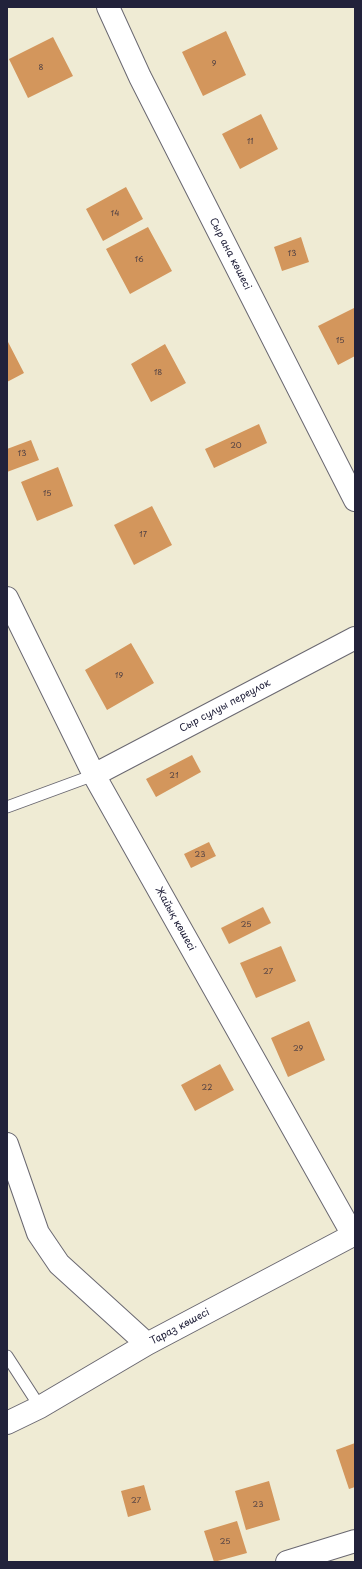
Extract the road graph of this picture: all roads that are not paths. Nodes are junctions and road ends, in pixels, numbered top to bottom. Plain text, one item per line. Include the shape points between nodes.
1 (108, 7) edge
2 (355, 500) edge
3 (7, 598) edge
4 (355, 638) edge
5 (94, 775) junction
6 (7, 807) edge
7 (7, 1144) edge
8 (354, 1234) edge
9 (147, 1344) junction
10 (7, 1356) edge
11 (40, 1408) junction
12 (7, 1423) edge
13 (355, 1541) edge
14 (287, 1562) edge

1 - 2 street, Сыр ана көшесі via 140,77
3 - 5 street, Жайық көшесі
4 - 5 street, Сыр сулуы переулок
5 - 6 lane
5 - 8 street, Жайық көшесі
7 - 9 street via 38,1233 59,1264
8 - 9 street, Тараз көшесі
9 - 11 street, Тараз көшесі
10 - 11 lane
11 - 12 street, Тараз көшесі
13 - 14 street

